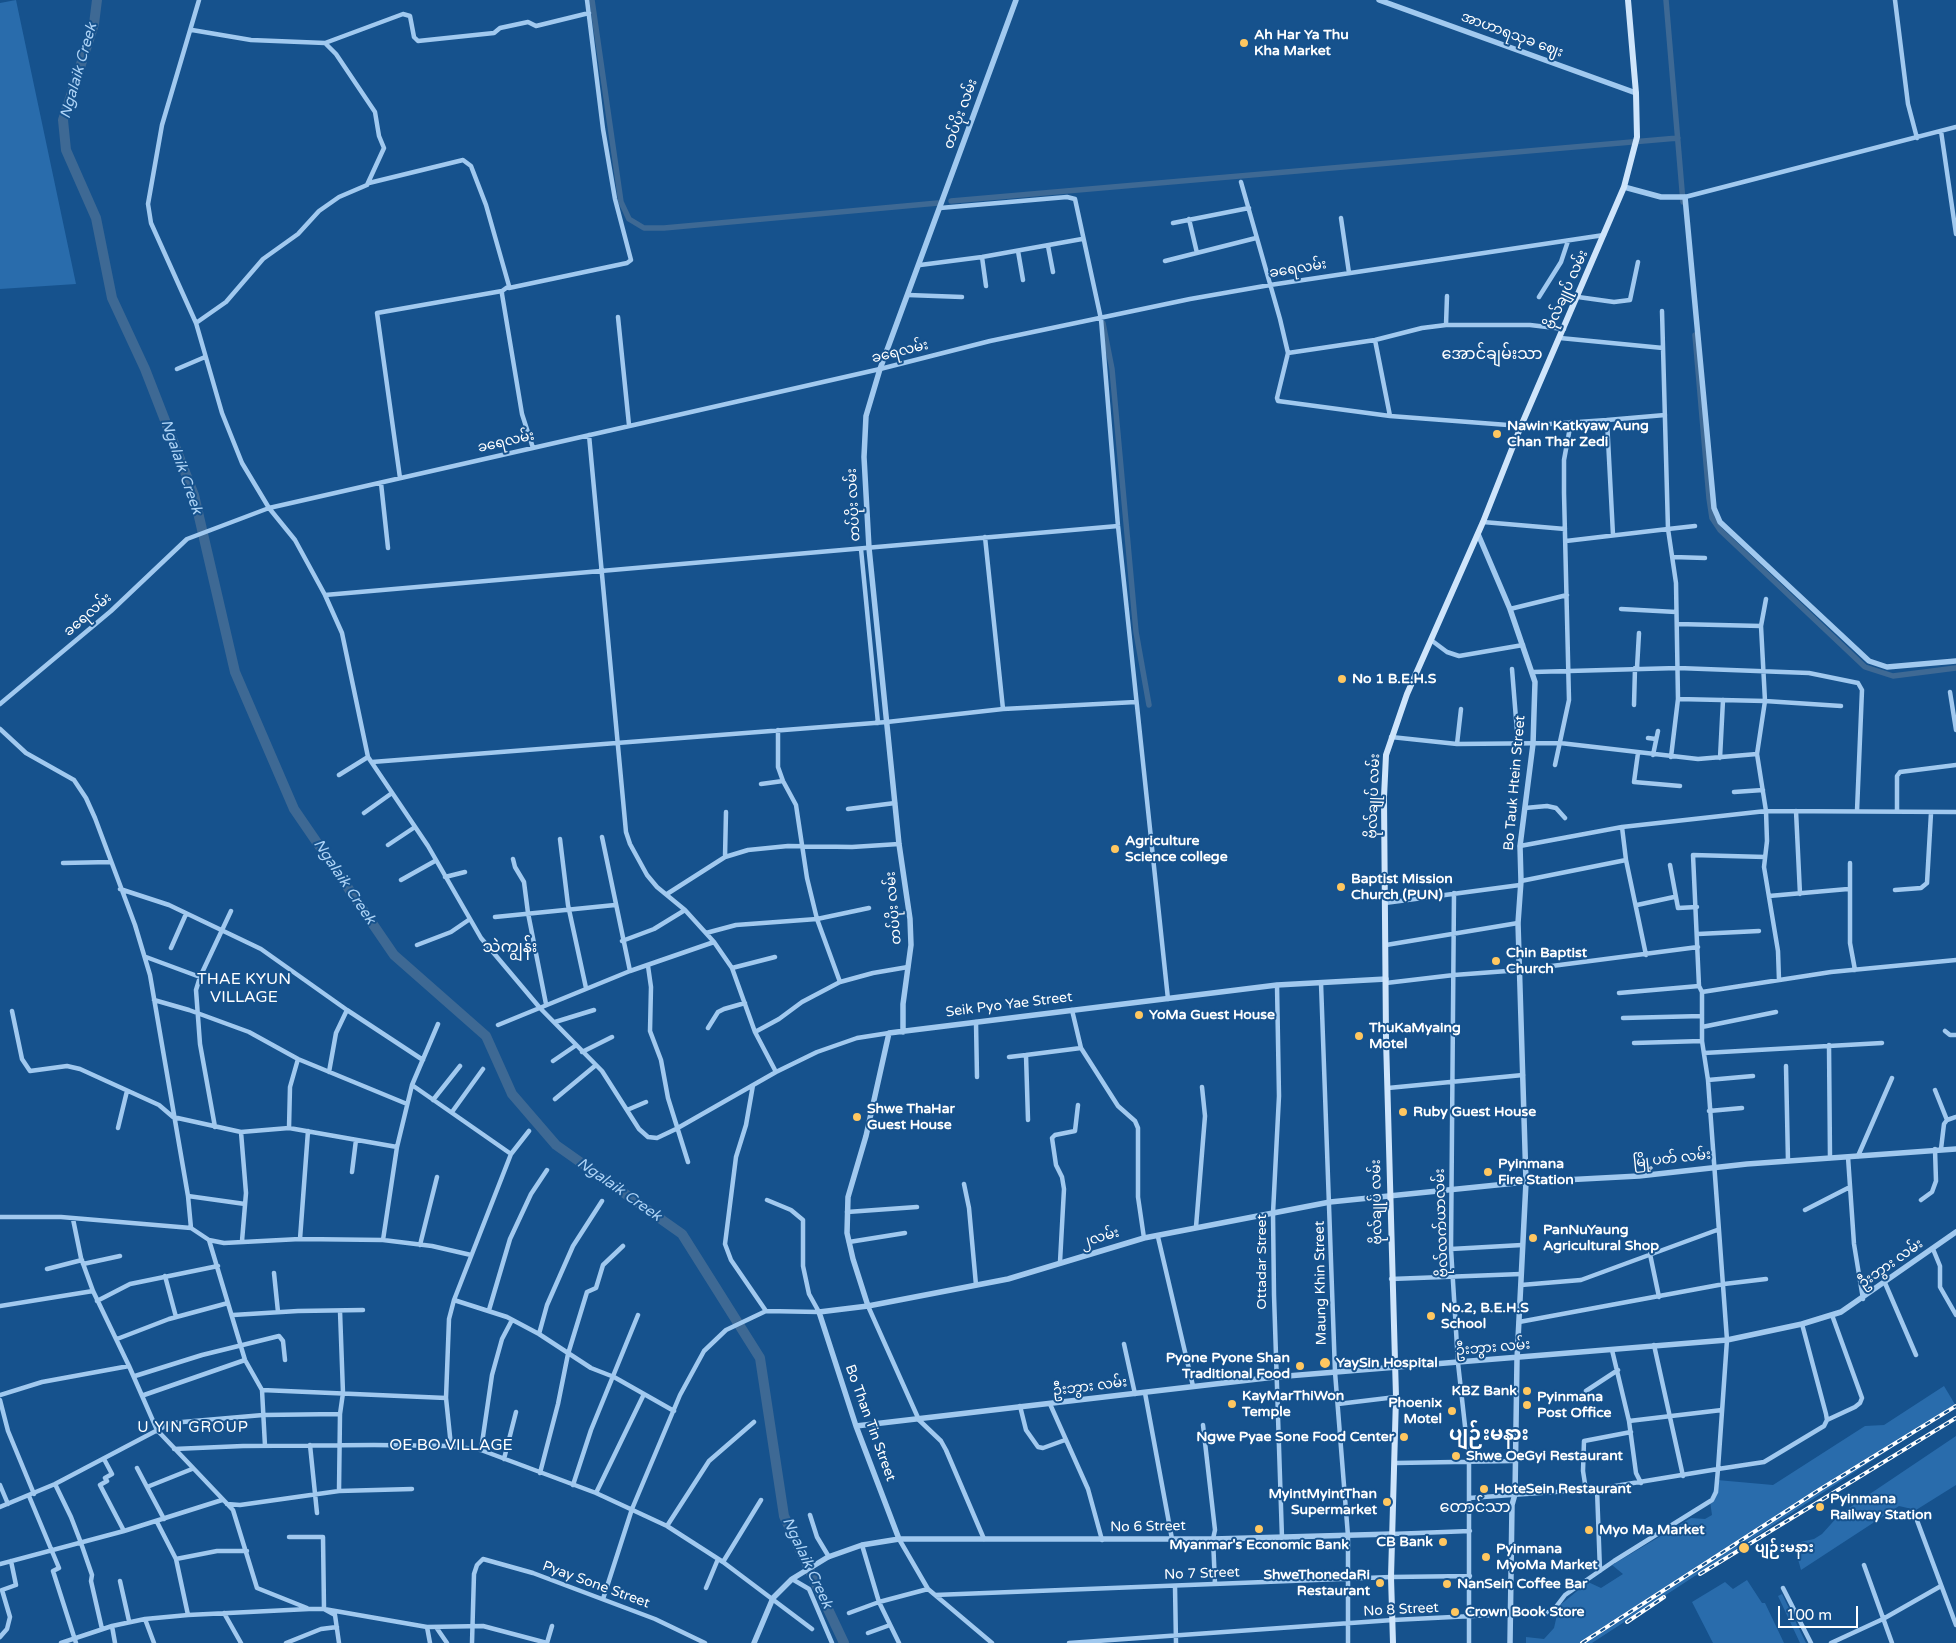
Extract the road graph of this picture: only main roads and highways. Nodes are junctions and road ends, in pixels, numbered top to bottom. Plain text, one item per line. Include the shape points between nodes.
1 (1628, 0) edge
2 (1393, 1643) edge

1 - 2 main road, ဗိုလ်ချုပ် လမ်း via 1637,137 1624,187 1431,640 1386,756 1386,981 1396,1397 1391,1577

